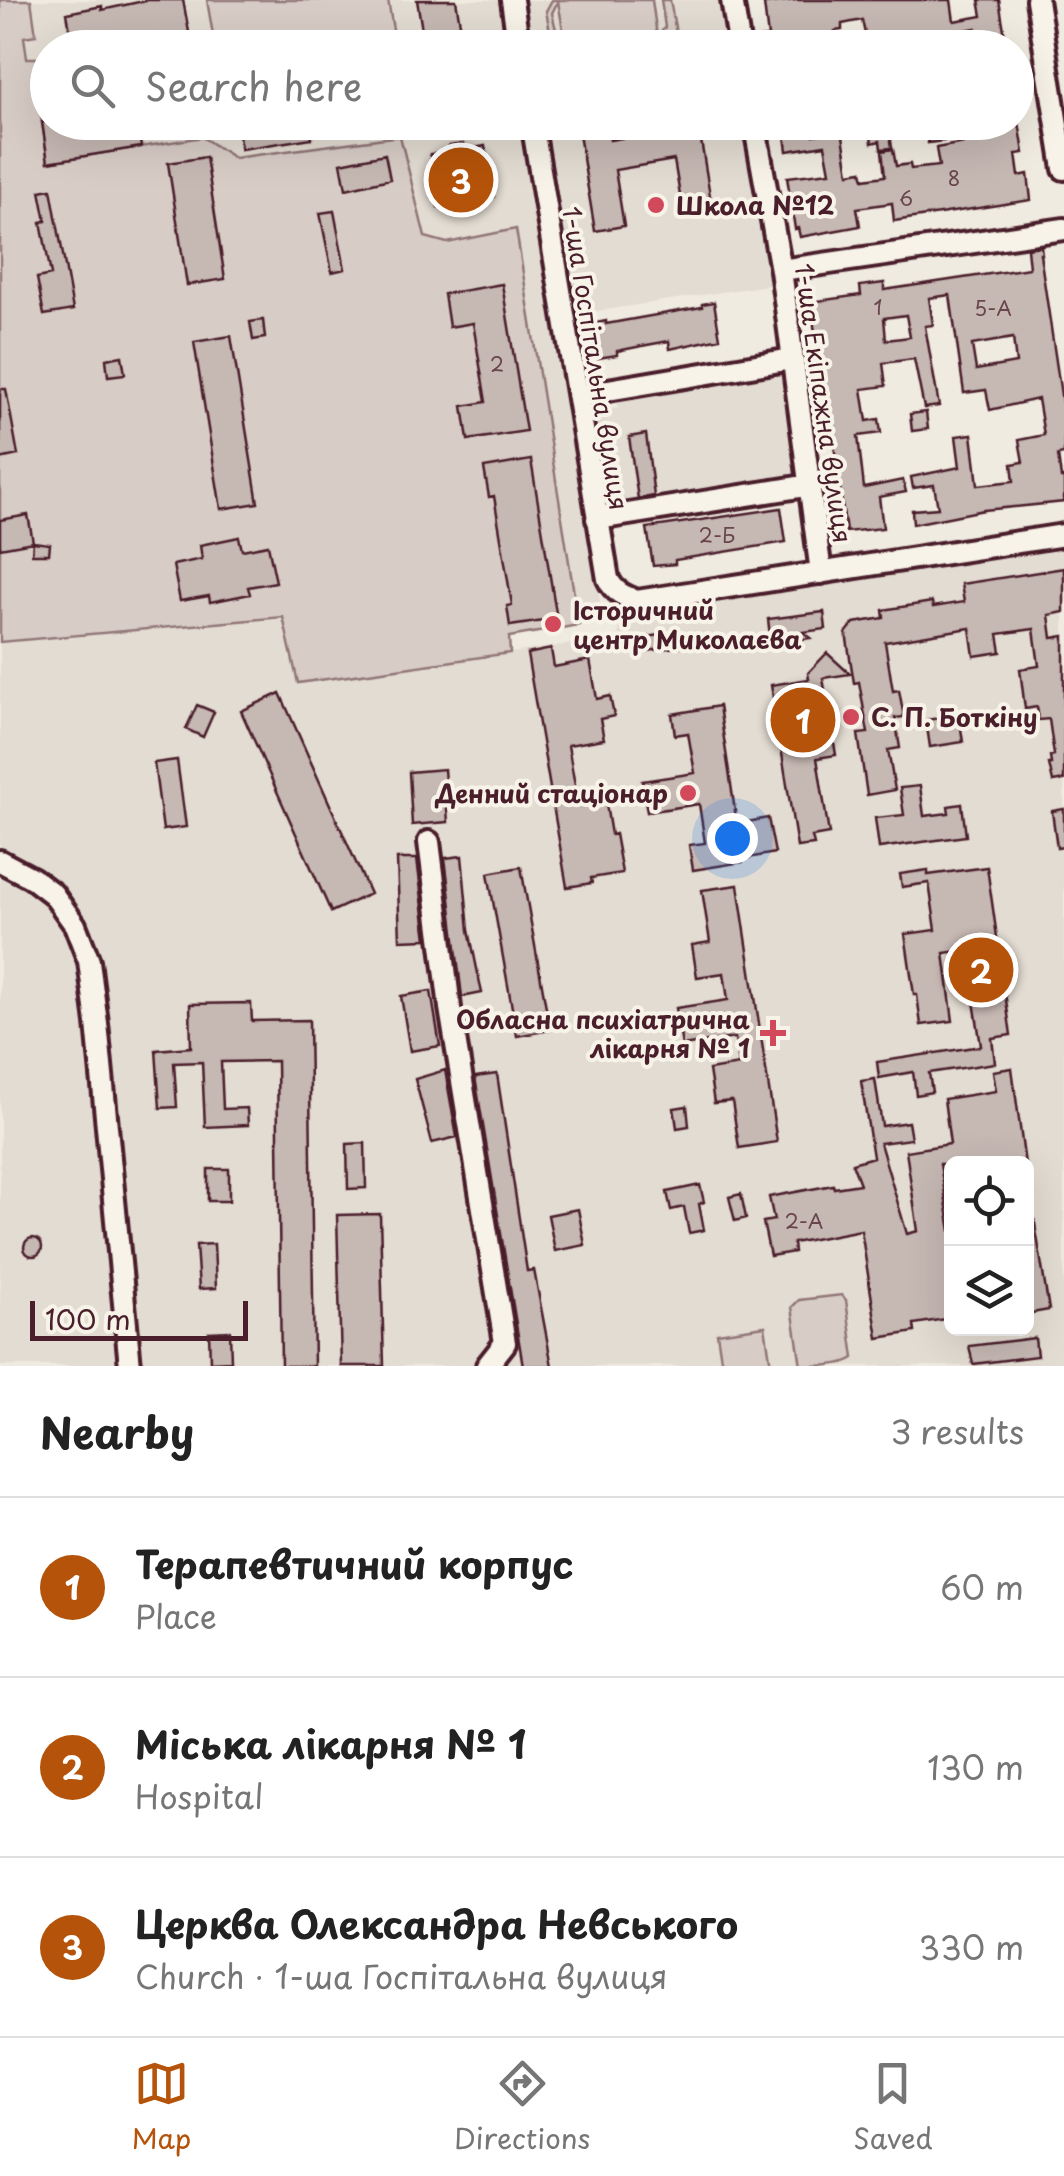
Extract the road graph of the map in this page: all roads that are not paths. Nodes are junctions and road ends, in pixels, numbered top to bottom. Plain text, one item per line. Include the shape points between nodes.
1 (512, 0) edge
2 (732, 0) edge
3 (1037, 0) edge
4 (517, 30) edge
5 (737, 30) edge
6 (535, 140) edge
7 (757, 140) edge
8 (1064, 169) edge
9 (1064, 229) edge
10 (781, 270) junction
11 (792, 359) junction
12 (578, 395) junction
13 (811, 485) junction
14 (597, 519) junction
15 (1064, 535) edge
16 (822, 573) junction
17 (428, 842) dead end
18 (0, 861) edge
19 (130, 1366) edge
20 (487, 1366) edge

1 - 4 street
2 - 5 street
3 - 8 street
6 - 12 street, 1-ша Госпітальна вулиця
7 - 10 street, 1-ша Екіпажна вулиця
9 - 10 street
10 - 11 street, 1-ша Екіпажна вулиця
11 - 12 street
11 - 13 street, 1-ша Екіпажна вулиця
12 - 14 street, 1-ша Госпітальна вулиця
13 - 14 street
13 - 16 street, 1-ша Екіпажна вулиця
14 - 16 street, 1-ша Госпітальна вулиця via 611,586 637,601
15 - 16 street
17 - 20 street via 505,1342
18 - 19 street via 53,894 89,961

